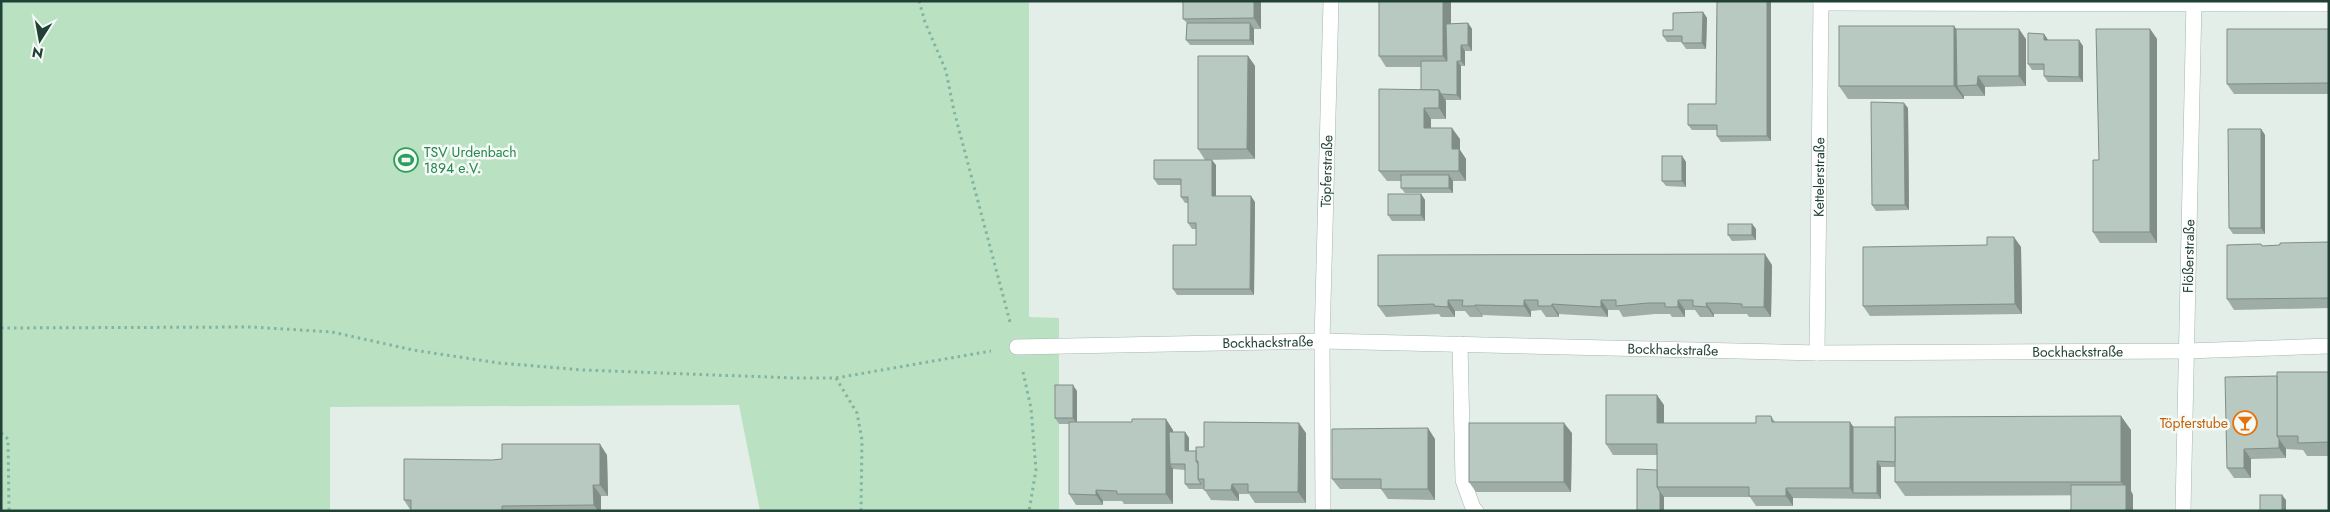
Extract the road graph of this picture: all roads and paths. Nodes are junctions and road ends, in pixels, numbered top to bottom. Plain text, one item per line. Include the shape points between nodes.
1 (919, 1) edge
2 (1331, 1) edge
3 (1821, 2) edge
4 (2194, 3) edge
5 (2329, 4) edge
6 (1, 328) edge
7 (1322, 341) junction
8 (1460, 344) junction
9 (2329, 346) edge
10 (1017, 347) junction
11 (2186, 351) junction
12 (1817, 353) junction
13 (836, 378) junction
14 (1, 432) edge
15 (1323, 509) dead end
16 (10, 511) edge
17 (861, 511) edge
18 (1029, 511) edge
19 (1476, 511) edge
20 (2183, 511) edge

1 - 10 path via 946,71
2 - 7 street, Töpferstraße
3 - 4 street
3 - 12 street, Kettelerstraße
4 - 5 street
4 - 11 street, Flößerstraße
6 - 13 path via 224,327 332,332 413,350 527,365 583,370
7 - 8 street, Bockhackstraße
7 - 10 street, Bockhackstraße
7 - 15 street, Töpferstraße
8 - 12 street, Bockhackstraße
8 - 19 street via 1463,480
9 - 11 street, Bockhackstraße
10 - 13 path
10 - 18 path via 1034,434 1036,470
11 - 12 street, Bockhackstraße
11 - 20 street, Flößerstraße
13 - 17 path via 856,413 862,440
14 - 16 path via 8,439

